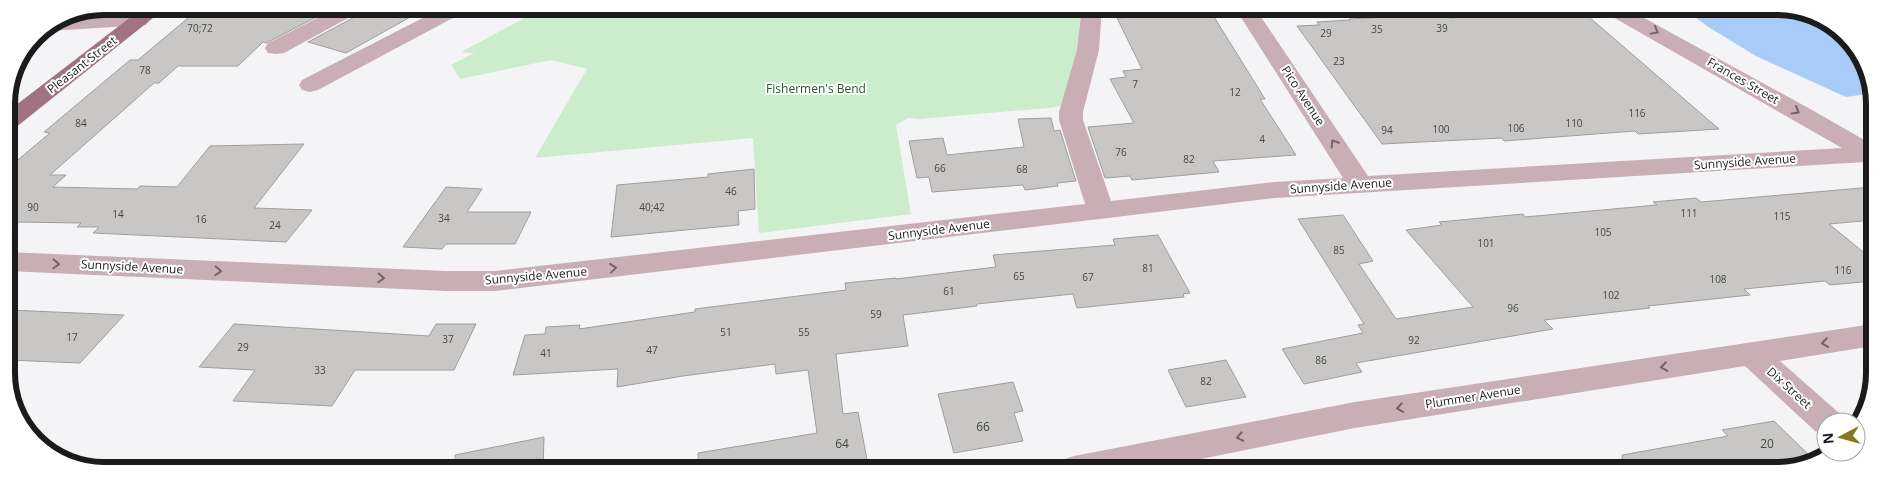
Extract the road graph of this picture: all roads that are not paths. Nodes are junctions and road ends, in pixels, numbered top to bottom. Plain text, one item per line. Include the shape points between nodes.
1 (147, 15) edge
2 (337, 15) edge
3 (444, 15) edge
4 (1091, 15) edge
5 (1250, 15) edge
6 (1625, 15) edge
7 (139, 21) junction
8 (64, 24) edge
9 (276, 48) dead end
10 (310, 85) dead end
11 (15, 117) edge
12 (1866, 152) edge
13 (1866, 155) edge
14 (1360, 184) junction
15 (1101, 211) junction
16 (15, 262) edge
17 (1866, 336) edge
18 (1752, 354) junction
19 (1816, 412) edge
20 (1115, 462) edge

1 - 7 main road, Pleasant Street
2 - 9 street
3 - 10 street
4 - 15 street via 1088,50 1071,120
14 -> 5 street, Pico Avenue
6 -> 12 street, Frances Street
7 - 8 street
7 - 11 main road, Pleasant Street
13 - 14 street, Sunnyside Avenue
14 - 15 street, Sunnyside Avenue via 1275,190
16 -> 15 street, Sunnyside Avenue via 495,281
17 -> 18 street, Plummer Avenue
18 - 19 street, Dix Street
18 -> 20 street, Plummer Avenue via 1355,415

